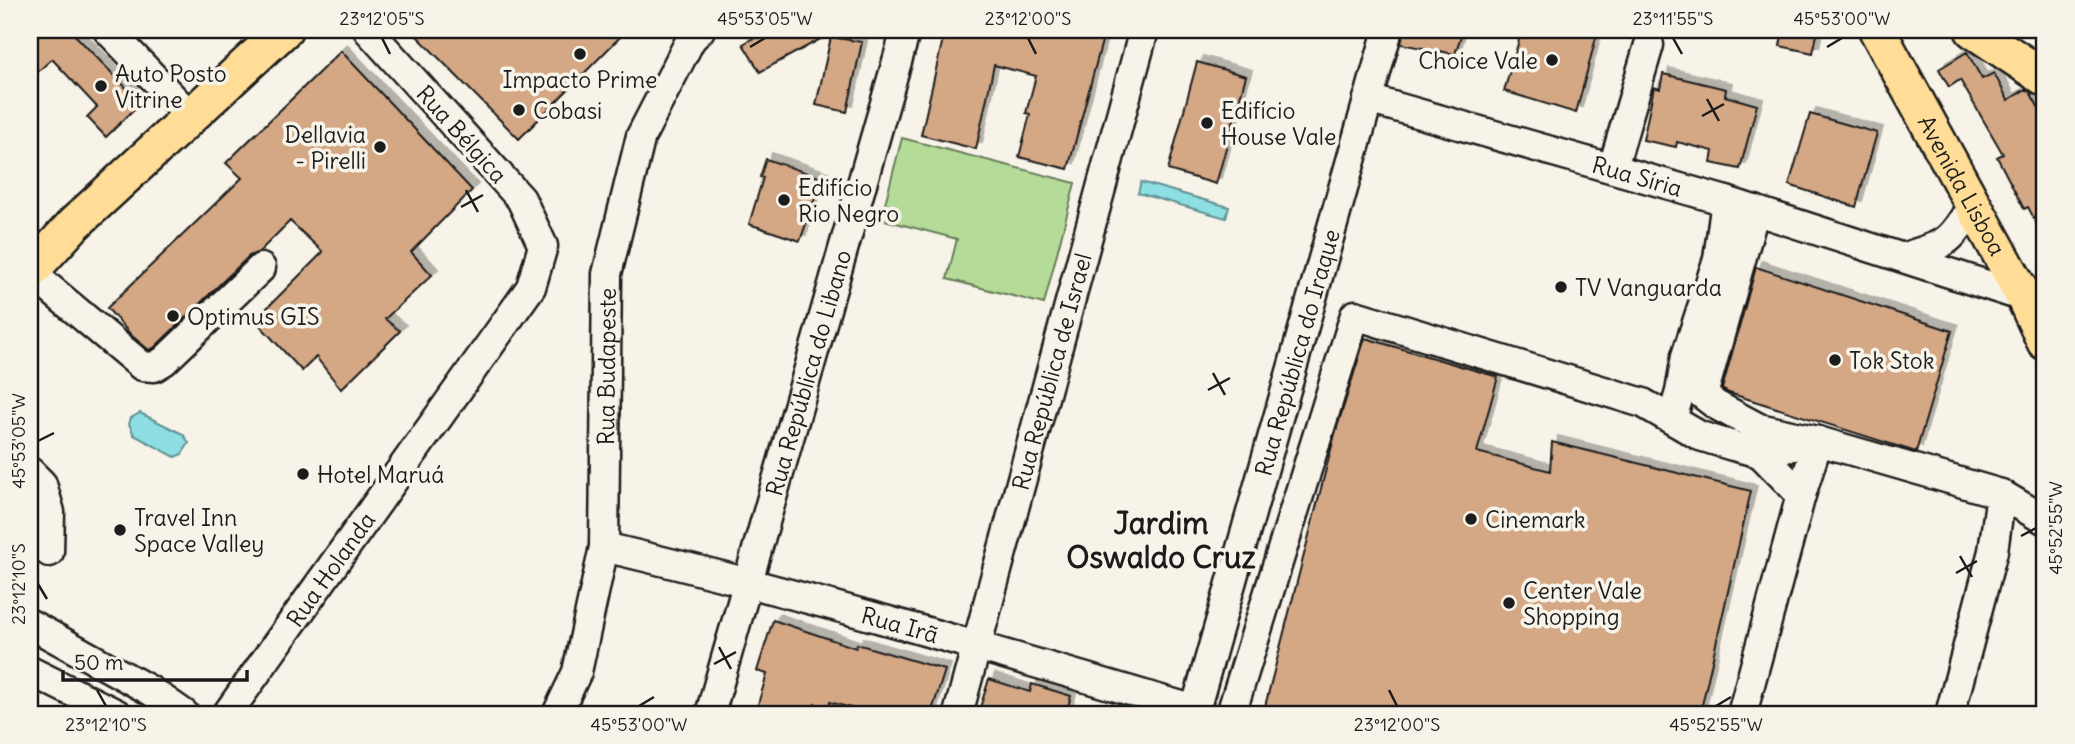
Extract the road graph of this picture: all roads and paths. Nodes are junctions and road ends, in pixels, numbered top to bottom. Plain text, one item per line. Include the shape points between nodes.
1 (108, 30) edge
2 (284, 30) edge
3 (368, 30) edge
4 (700, 30) edge
5 (906, 30) edge
6 (1144, 30) edge
7 (1388, 30) edge
8 (1877, 30) edge
9 (1973, 30) edge
10 (1649, 45) dead end
11 (2045, 78) edge
12 (1368, 99) junction
13 (191, 116) junction
14 (1613, 167) junction
15 (1726, 201) junction
16 (1972, 204) junction
17 (1755, 210) junction
18 (543, 246) joint
19 (1905, 257) junction
20 (261, 268) dead end
21 (30, 272) edge
22 (2024, 297) junction
23 (2045, 342) edge
24 (1672, 419) junction
25 (1818, 441) junction
26 (1760, 453) junction
27 (30, 472) edge
28 (2001, 494) junction
29 (1801, 495) junction
30 (2045, 520) edge
31 (604, 547) junction
32 (49, 552) dead end
33 (747, 581) junction
34 (30, 624) edge
35 (977, 645) junction
36 (30, 671) edge
37 (1195, 712) edge
38 (117, 714) edge
39 (184, 714) edge
40 (227, 714) edge
41 (557, 714) edge
42 (710, 714) edge
43 (958, 714) edge
44 (1231, 714) edge
45 (1742, 714) edge
46 (1950, 714) edge

1 - 13 street
2 - 13 main road
3 - 18 street, Rua Bélgica via 521,199
4 - 31 street, Rua Budapeste via 641,136 607,274
5 - 33 street, Rua República do Libano
6 - 35 street, Rua República de Israel
7 - 12 street, Rua República do Iraque
8 - 16 main road, Avenida Lisboa
9 - 11 main road
10 - 14 street
12 - 14 street, Rua Síria
12 - 37 street, Rua República do Iraque
13 - 21 main road via 74,224
14 - 15 street, Rua Síria
15 - 17 street, Rua Síria
15 - 24 street via 1718,258 1686,356
16 - 19 street via 1955,234 1939,246
16 - 22 main road, Avenida Lisboa
17 - 19 street, Rua Síria
17 - 25 street via 1703,396 1759,428
18 - 40 street, Rua Holanda via 531,287
19 - 22 street, Rua Síria
20 - 21 street via 154,367 142,366
22 - 23 main road, Avenida Lisboa
24 - 26 street via 1700,436
24 - 44 street via 1643,403 1355,315
25 - 26 street
25 - 28 street
25 - 29 street
26 - 29 street
27 - 32 street via 42,484 50,512
28 - 30 street
28 - 46 street via 1993,551
29 - 45 street
31 - 33 street, Rua Irã
31 - 41 street, Rua Budapeste via 577,672
33 - 35 street, Rua Irã
33 - 42 street, Rua República do Libano
34 - 39 street
35 - 37 street, Rua Irã
35 - 43 street, Rua República de Israel
36 - 38 street

